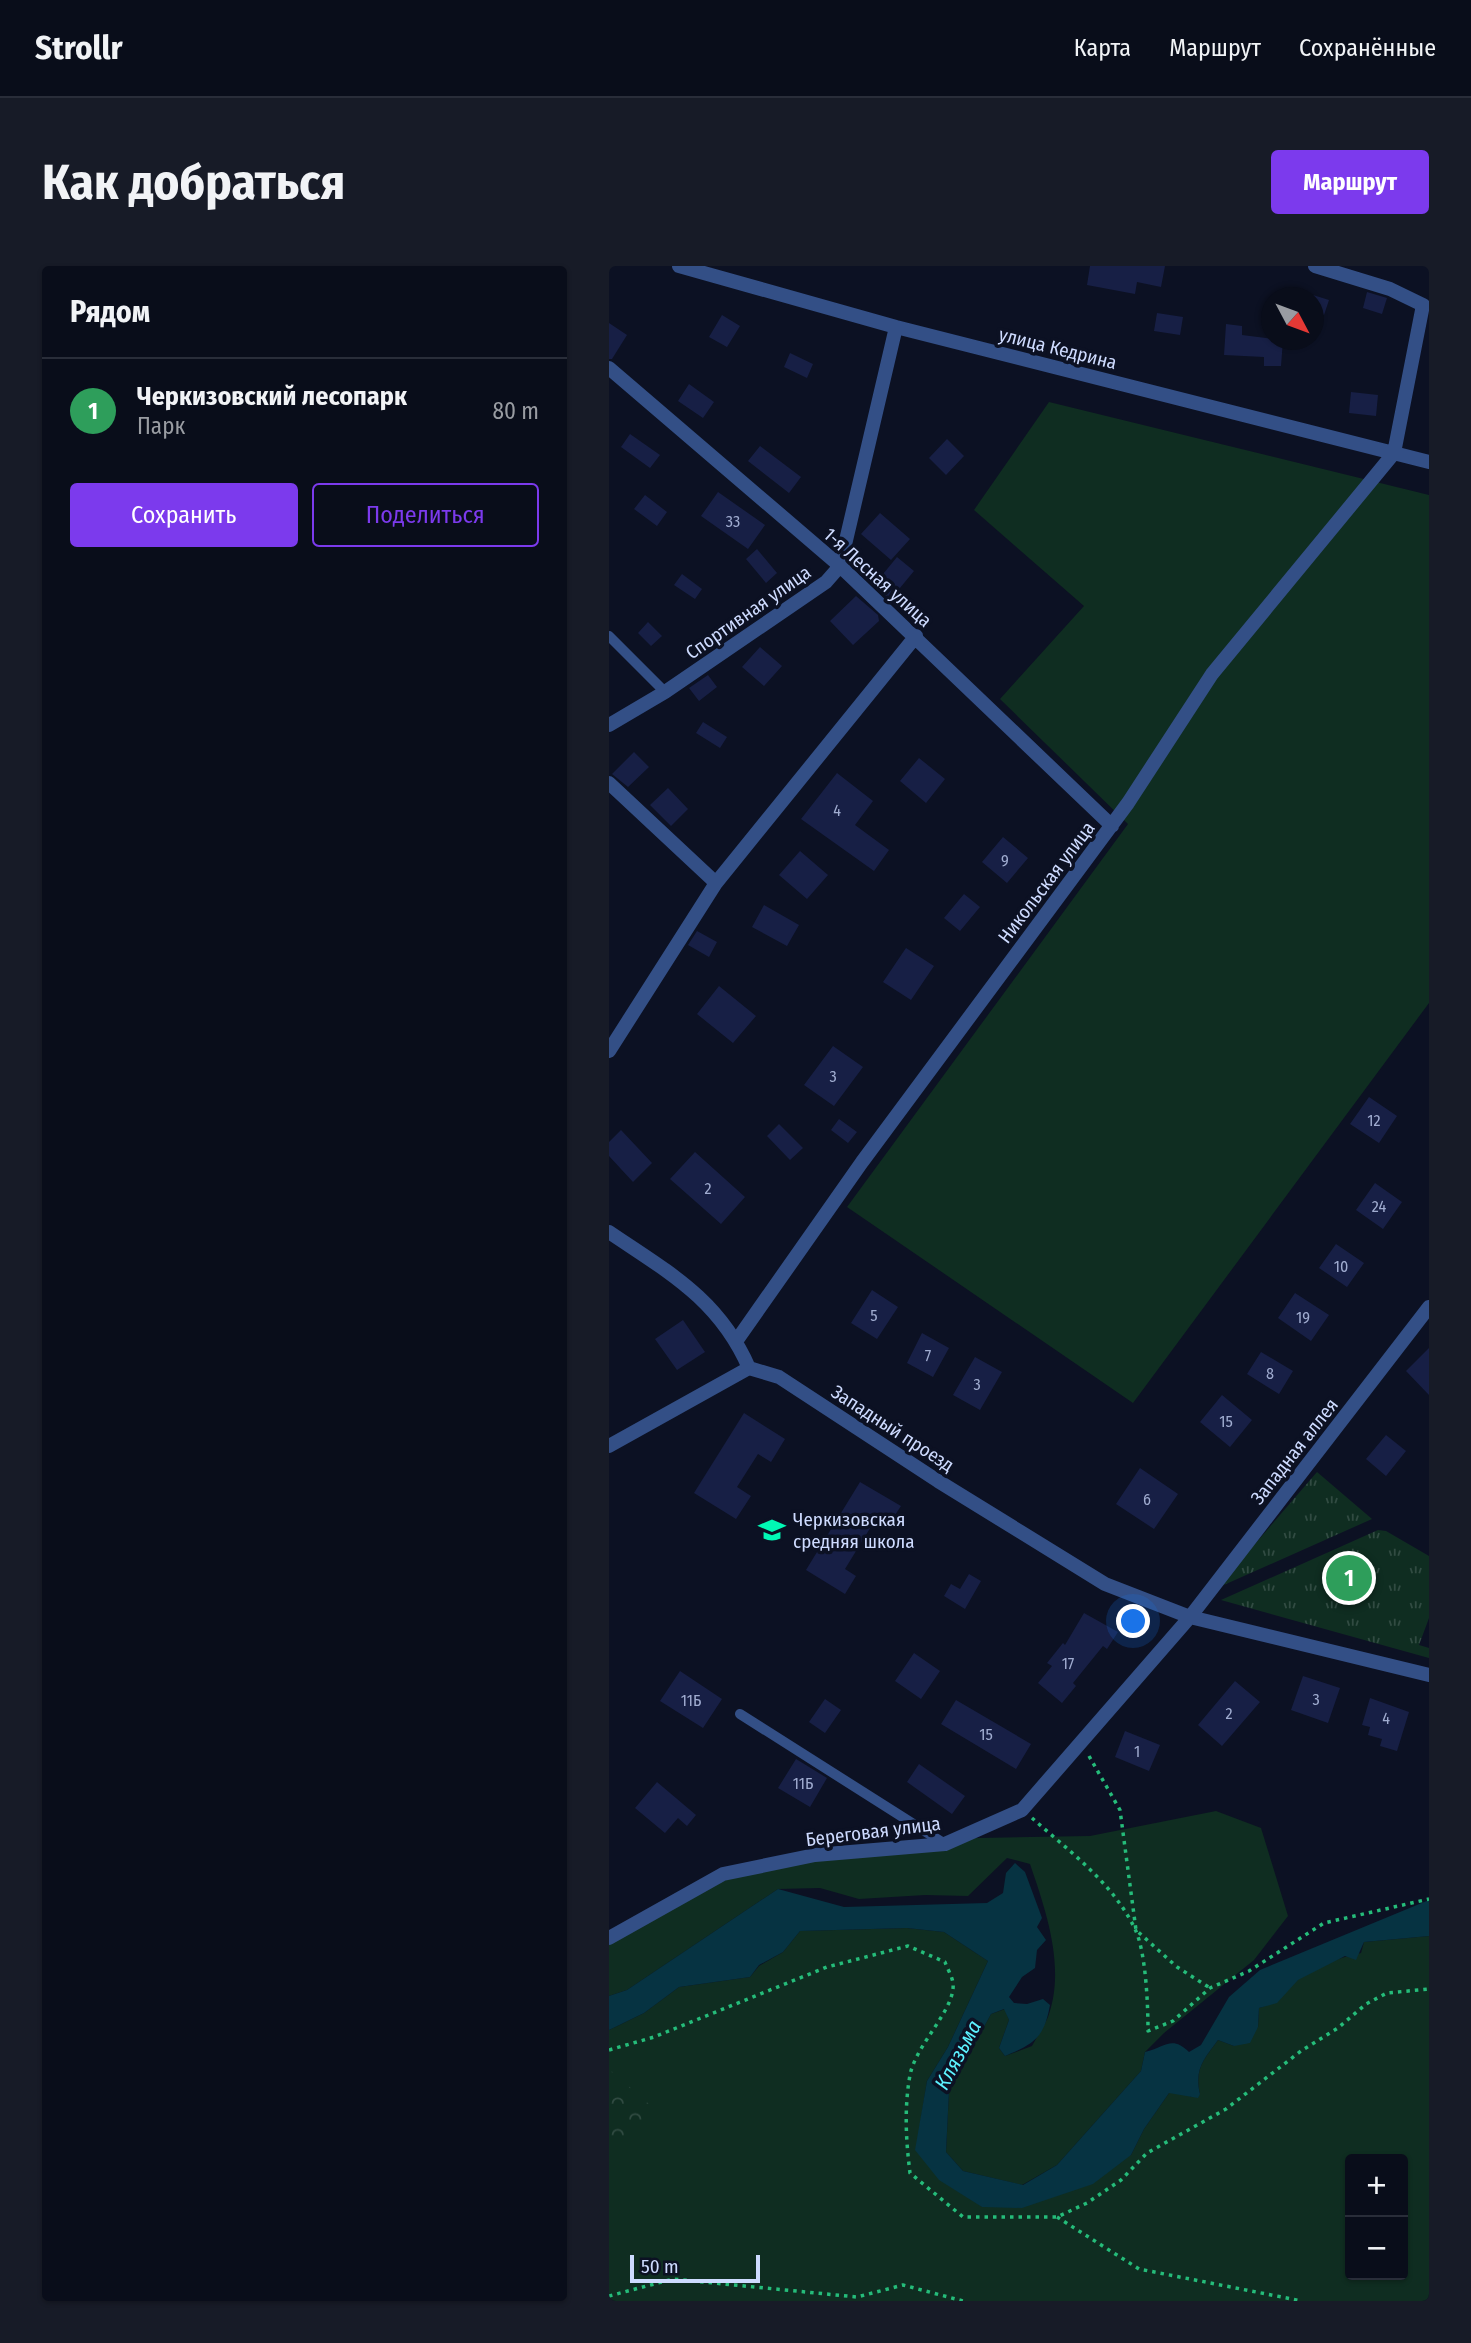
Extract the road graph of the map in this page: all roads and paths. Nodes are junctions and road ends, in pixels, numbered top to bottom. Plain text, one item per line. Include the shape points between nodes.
1 (679, 266) edge
2 (1315, 266) edge
3 (1426, 307) edge
4 (895, 327) junction
5 (609, 368) edge
6 (1394, 453) junction
7 (1429, 463) edge
8 (840, 566) junction
9 (609, 636) edge
10 (916, 636) junction
11 (665, 692) junction
12 (609, 725) edge
13 (609, 783) edge
14 (1112, 826) junction
15 (716, 883) junction
16 (609, 1051) edge
17 (609, 1231) edge
18 (1429, 1307) edge
19 (737, 1340) junction
20 (749, 1367) junction
21 (609, 1446) edge
22 (1190, 1617) junction
23 (1429, 1675) edge
24 (740, 1714) dead end
25 (1081, 1742) junction
26 (1023, 1810) junction
27 (945, 1844) junction
28 (1429, 1899) edge
29 (1136, 1930) junction
30 (609, 1938) edge
31 (1210, 1988) junction
32 (1429, 1989) edge
33 (609, 2050) edge
34 (1057, 2217) junction
35 (609, 2296) edge
36 (963, 2301) edge
37 (1302, 2301) edge

1 - 4 street, улица Кедрина
2 - 3 street via 1390,289
3 - 6 street
4 - 6 street, улица Кедрина
4 - 8 street, Спортивная улица
5 - 8 street, 1-я Лесная улица
6 - 7 street, улица Кедрина
6 - 14 street, Никольская улица via 1212,674
8 - 10 street, 1-я Лесная улица
8 - 11 street, Спортивная улица via 826,582
9 - 11 lane
10 - 14 street, 1-я Лесная улица
10 - 15 street
11 - 12 street, Спортивная улица
13 - 15 street
14 - 19 street, Никольская улица
15 - 16 street
17 - 19 street via 699,1293
18 - 22 street, Западная аллея
19 - 20 street
20 - 21 street
20 - 22 street, Западный проезд via 779,1377 1105,1584
22 - 23 street, Западный проезд
22 - 25 street, Береговая улица
24 - 27 lane
25 - 26 street, Береговая улица
25 - 29 path via 1121,1810
26 - 27 street, Береговая улица
26 - 29 path via 1104,1883
27 - 30 street, Береговая улица via 815,1855 723,1874
28 - 31 path via 1324,1923 1249,1970
29 - 31 path via 1177,1967
29 - 31 path via 1148,2031 1173,2021
32 - 34 path via 1387,1993 1366,2004 1226,2109 1147,2153 1121,2180
33 - 34 path via 654,2037 827,1967 908,1946 945,1962 953,1984 946,2010 921,2043 910,2074 905,2137 910,2173 963,2217
34 - 37 path via 1139,2269
35 - 36 path via 674,2278 857,2297 903,2285

